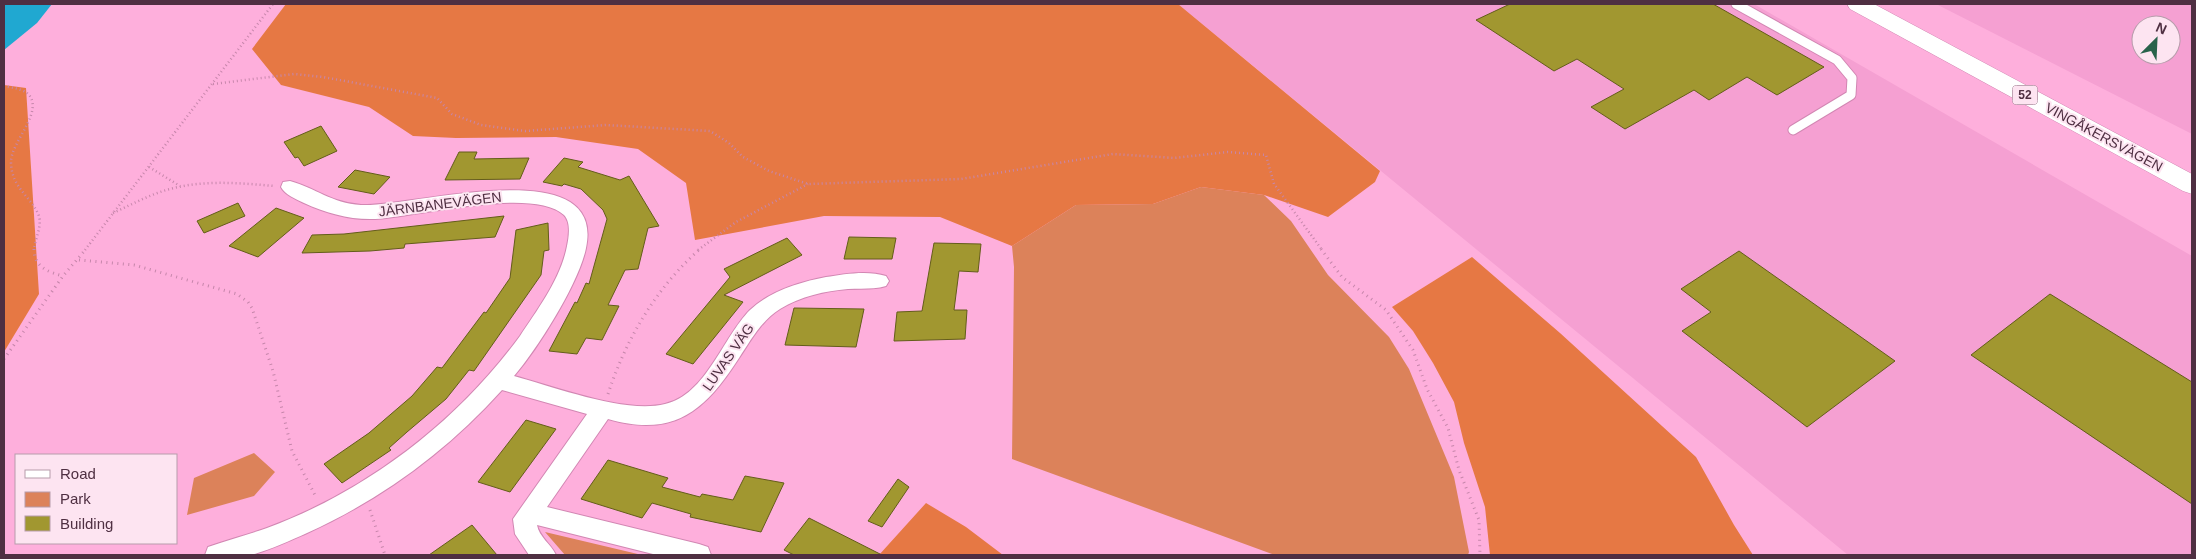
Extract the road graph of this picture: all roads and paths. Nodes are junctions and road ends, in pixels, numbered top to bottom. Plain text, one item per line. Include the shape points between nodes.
1 (273, 4) edge
2 (1736, 4) edge
3 (1858, 4) edge
4 (214, 84) junction
5 (4, 86) edge
6 (1793, 130) dead end
7 (149, 167) junction
8 (808, 184) junction
9 (2192, 185) edge
10 (181, 186) junction
11 (290, 187) joint
12 (113, 214) junction
13 (78, 260) junction
14 (64, 276) junction
15 (879, 281) dead end
16 (4, 359) edge
17 (498, 380) junction
18 (603, 409) junction
19 (363, 494) junction
20 (325, 513) junction
21 (529, 513) junction
22 (255, 550) edge
23 (217, 555) edge
24 (385, 555) edge
25 (544, 555) edge
26 (699, 555) edge
27 (1480, 555) edge

1 - 4 path
2 - 6 lane via 1837,60 1852,78 1850,95
3 - 9 main road, VINGÅKERSVÄGEN / 52
4 - 7 path
4 - 8 path via 294,74 437,98 452,114 481,125 525,131 606,125 710,131 743,157 768,171
5 - 14 path via 23,90 31,97 30,116 11,159 15,185 39,215 34,253 36,261 43,268
7 - 10 path
7 - 12 path
8 - 18 path via 717,235 677,271 636,330 615,369
8 - 27 path via 961,180 1113,154 1174,158 1228,152 1266,155 1274,184 1342,277 1386,310 1413,350 1427,389 1448,428 1479,520
10 - 11 path via 242,183
10 - 12 path
11 - 17 street, JÄRNBANEVÄGEN via 326,205 371,212 480,197 516,196 542,198 571,211 576,218 580,238 574,259 549,309
12 - 13 path
13 - 14 path
13 - 20 path via 147,268 237,294 248,302 273,370 292,451
14 - 16 path
15 - 18 street, LUVAS VÄG via 849,280 807,289 775,302 759,314 712,382 687,405 665,415 645,417
17 - 18 street, LUVAS VÄG
17 - 19 street, JÄRNBANEVÄGEN via 432,445
18 - 21 street
19 - 20 street, JÄRNBANEVÄGEN
19 - 24 path
20 - 22 street, JÄRNBANEVÄGEN
21 - 25 street via 524,526
21 - 26 street
22 - 23 street, JÄRNBANEVÄGEN

